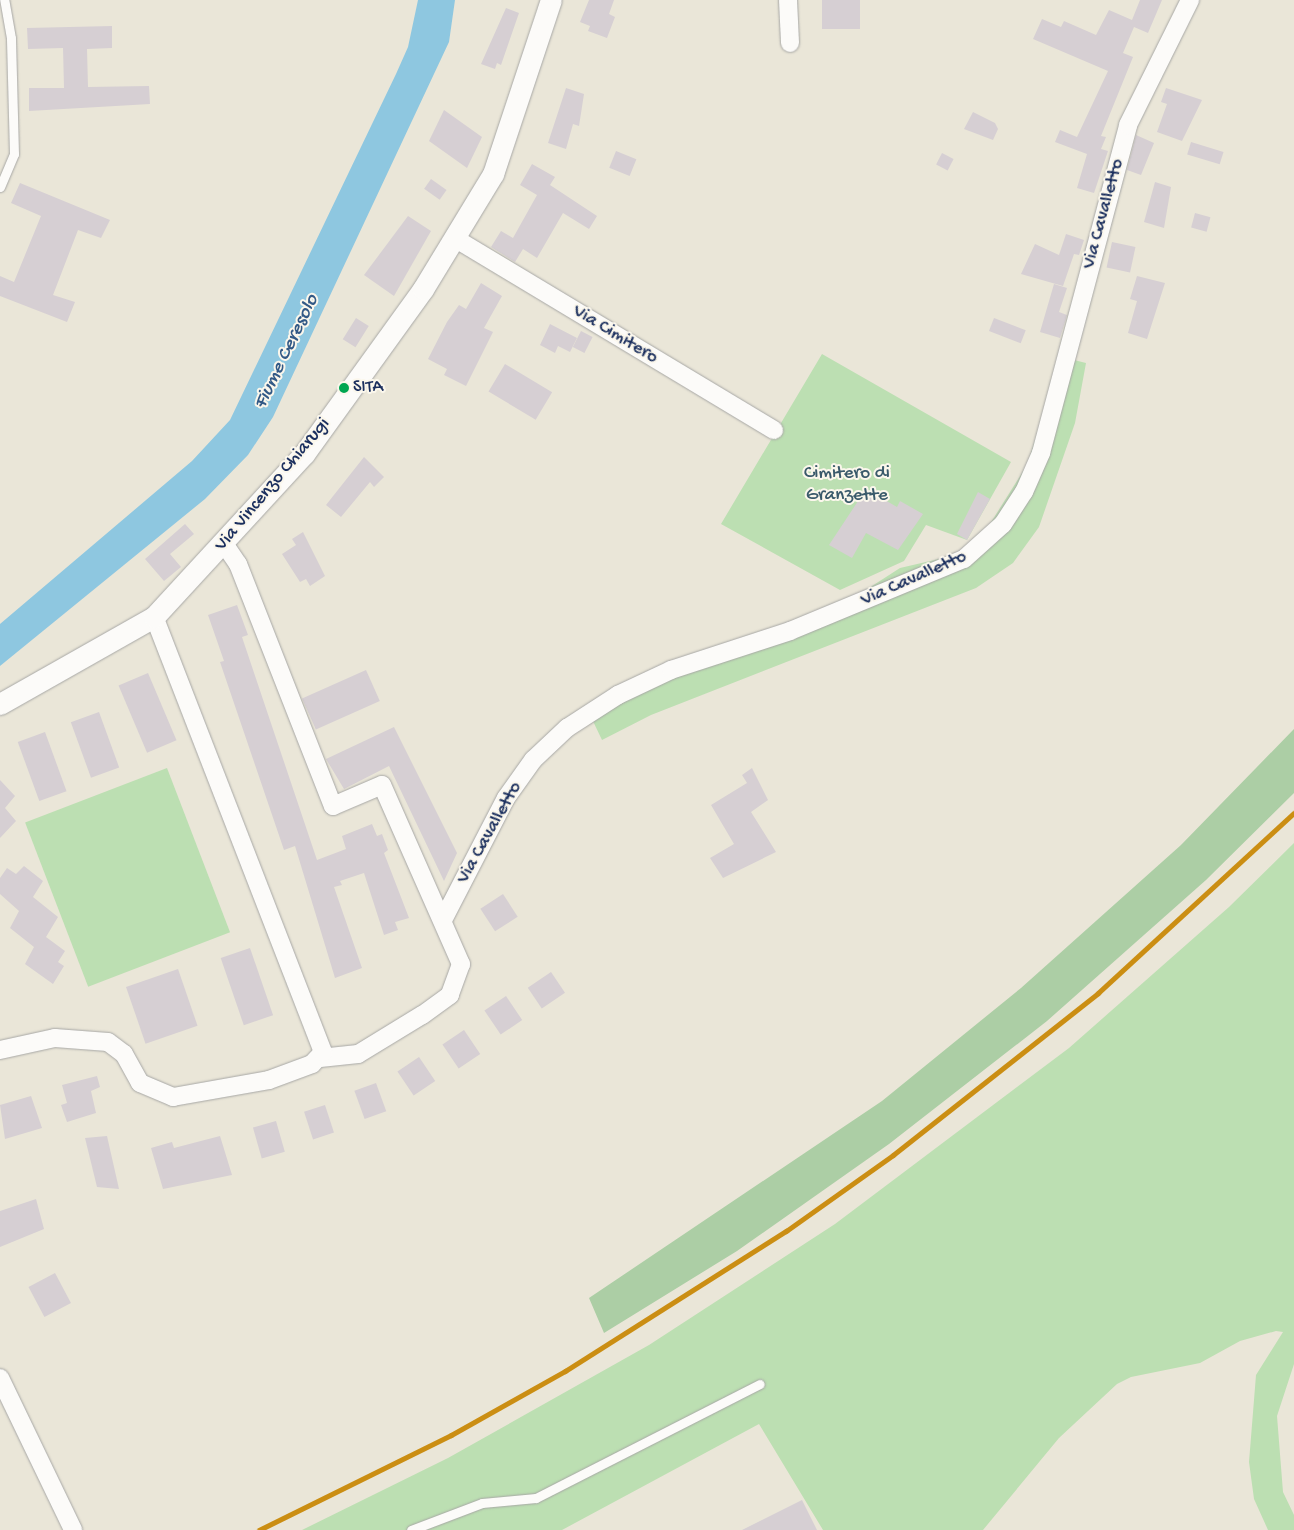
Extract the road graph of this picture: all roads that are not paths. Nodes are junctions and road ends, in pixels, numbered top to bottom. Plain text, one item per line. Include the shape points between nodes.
1 (4, 0) edge
2 (551, 0) edge
3 (788, 0) edge
4 (1190, 0) edge
5 (790, 43) dead end
6 (0, 187) edge
7 (456, 239) junction
8 (774, 430) dead end
9 (224, 545) junction
10 (154, 617) junction
11 (0, 704) edge
12 (444, 918) junction
13 (0, 1050) edge
14 (320, 1058) junction
15 (0, 1378) edge
16 (760, 1384) dead end
17 (73, 1530) edge
18 (411, 1530) edge

1 - 6 lane via 11,38 14,154
2 - 7 street, Via Vincenzo Chiarugi via 493,174
3 - 5 street
4 - 12 street, Via Cavalletto via 1128,125 1041,453 1024,492 1003,524 964,559 799,627 671,670 618,695 566,728 533,760 486,835
7 - 8 street, Via Cimitero
7 - 9 street, Via Vincenzo Chiarugi via 304,454
9 - 10 street, Via Vincenzo Chiarugi
9 - 12 street, Via Cavalletto via 238,564 333,806 382,785
10 - 11 street, Via Vincenzo Chiarugi
10 - 14 street via 323,1044
12 - 14 street, Via Cavalletto via 461,964 450,995 358,1054
13 - 14 street, Via Cavalletto via 55,1038 108,1042 124,1054 140,1083 173,1097 269,1080
15 - 17 street
16 - 18 lane via 536,1498 482,1504

